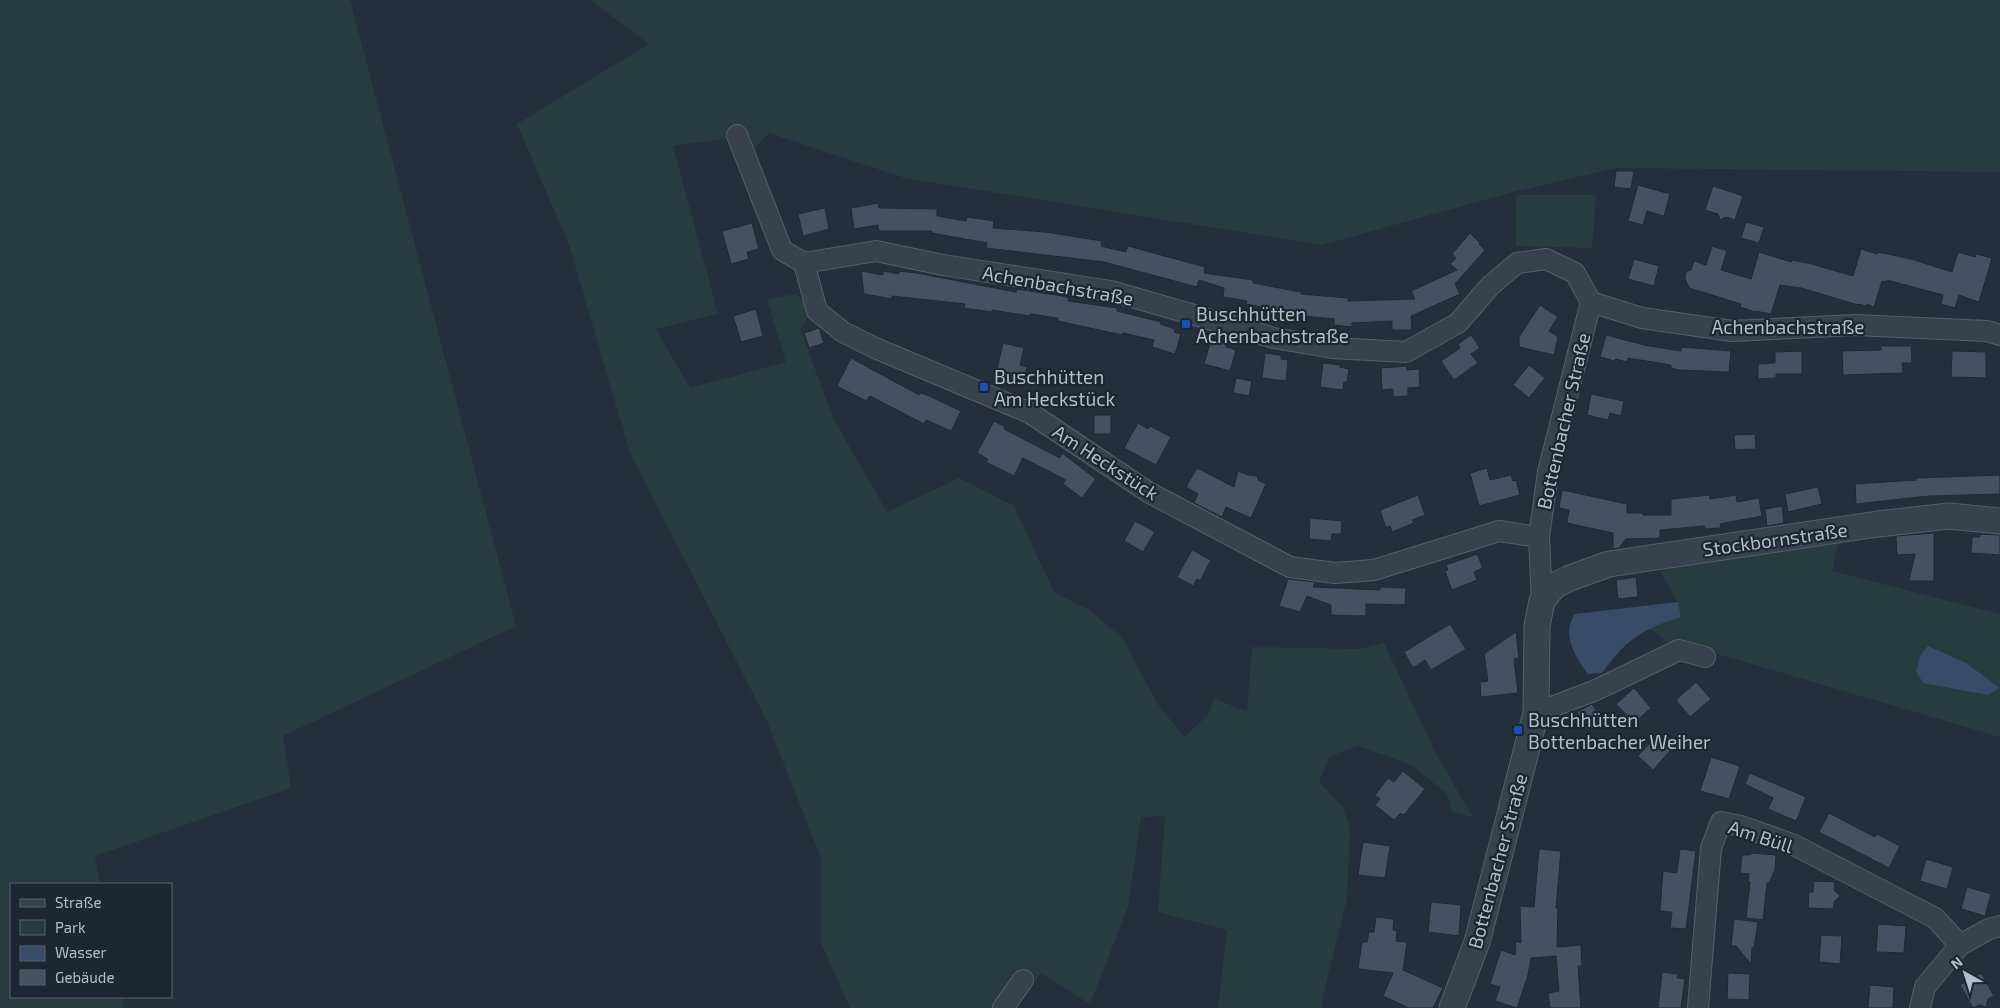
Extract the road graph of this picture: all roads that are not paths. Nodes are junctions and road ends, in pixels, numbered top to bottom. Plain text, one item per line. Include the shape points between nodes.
1 (736, 135) dead end
2 (804, 263) junction
3 (1591, 302) junction
4 (2000, 336) edge
5 (2000, 521) edge
6 (1539, 537) junction
7 (1548, 594) junction
8 (1705, 657) dead end
9 (1536, 713) junction
10 (2000, 926) edge
11 (1960, 945) junction
12 (1023, 980) dead end
13 (1003, 1008) edge
14 (1452, 1008) edge
15 (1698, 1008) edge
16 (1920, 1008) edge

1 - 2 street via 782,250
2 - 3 street, Achenbachstraße via 876,251 942,265 1111,291 1274,338 1333,348 1406,352 1458,323 1490,286 1517,263 1546,259 1574,273
2 - 6 street, Am Heckstück via 816,311 843,332 1030,413 1148,492 1290,566 1335,573 1374,570 1499,531
3 - 4 street, Achenbachstraße via 1642,318 1732,331 1855,325 1986,331
3 - 6 street, Bottenbacher Straße via 1548,472
5 - 7 street, Stockbornstraße via 1949,516 1609,564 1570,578
6 - 7 street, Bottenbacher Straße
7 - 9 street, Bottenbacher Straße via 1537,626
8 - 9 street via 1679,650 1596,690
9 - 14 street, Bottenbacher Straße via 1477,942
10 - 11 street
11 - 15 street, Am Büll via 1935,918 1792,844 1721,822 1711,848
11 - 16 street via 1925,987
12 - 13 street

